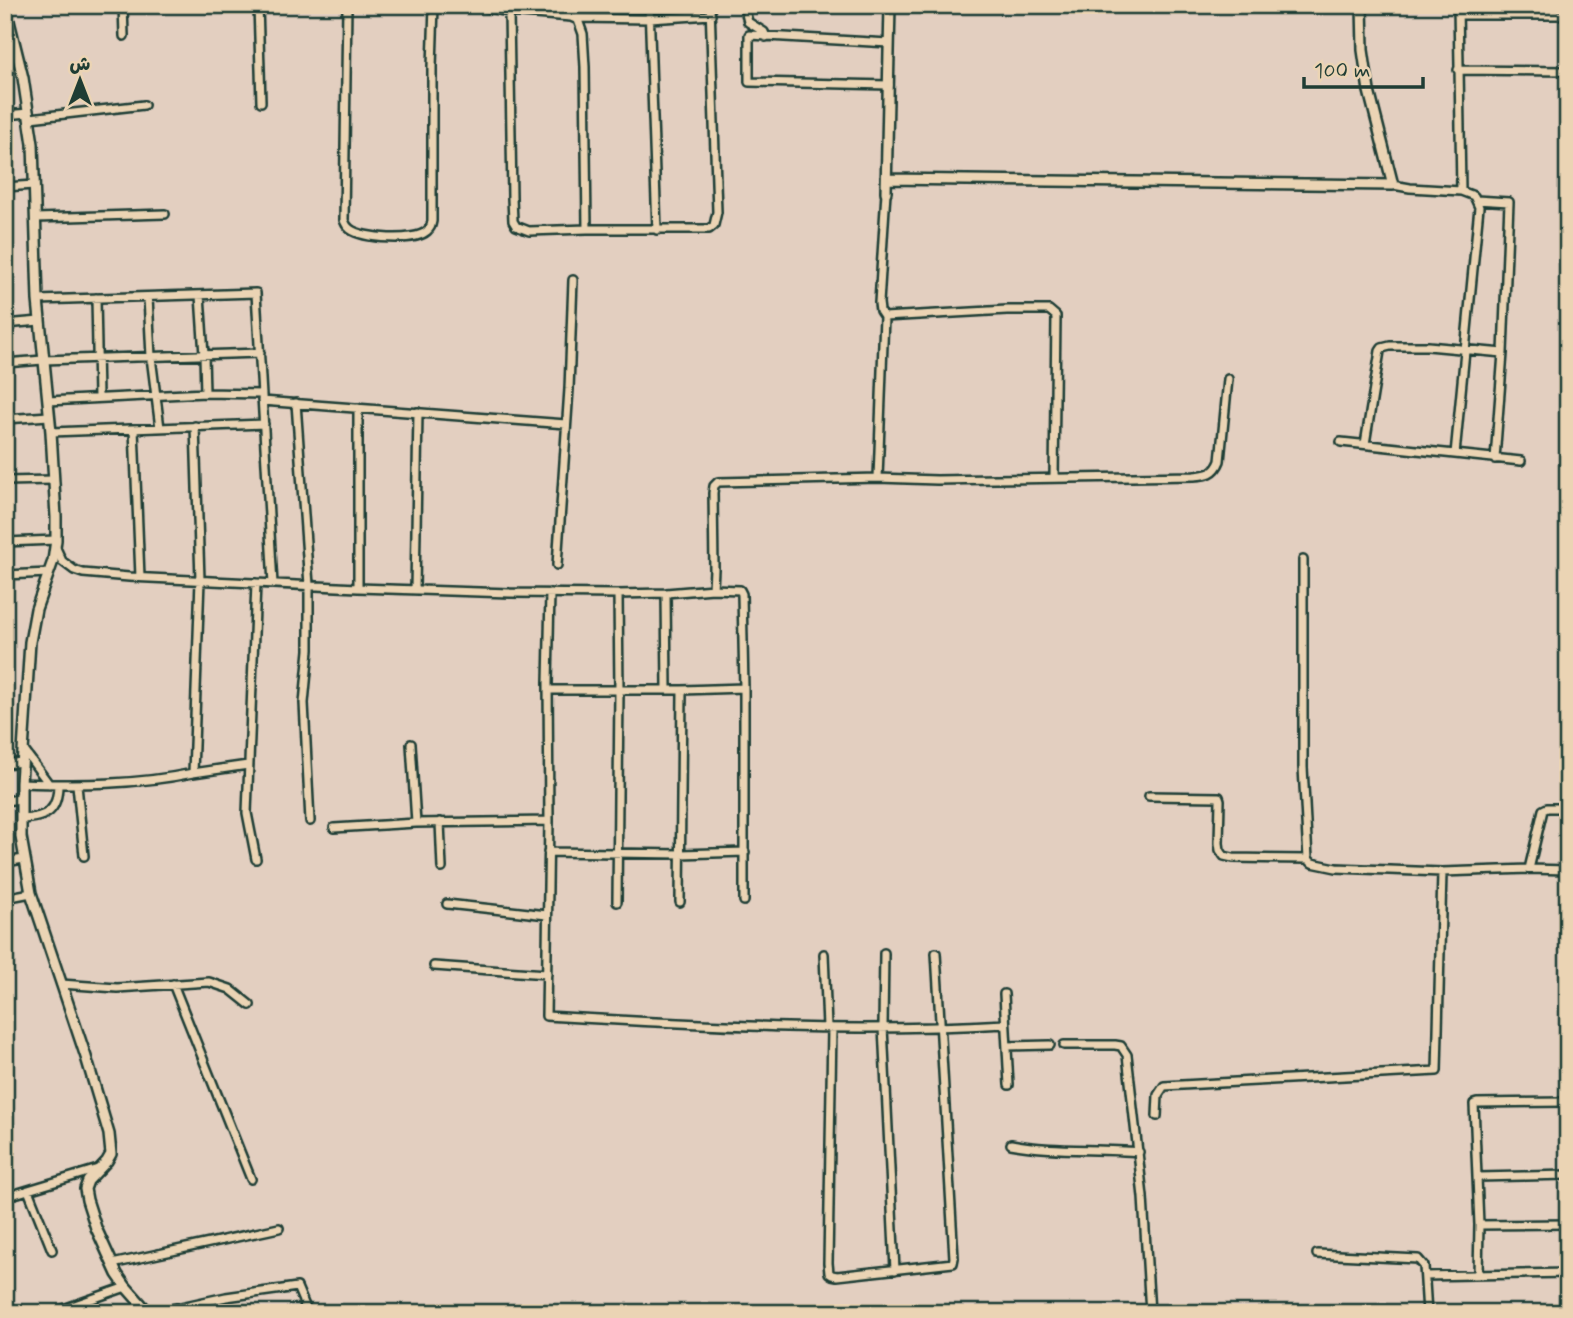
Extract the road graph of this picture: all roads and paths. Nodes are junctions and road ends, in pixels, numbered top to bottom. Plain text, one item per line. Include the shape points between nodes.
1 (5, 5) edge
2 (123, 5) edge
3 (258, 5) edge
4 (347, 5) edge
5 (434, 5) edge
6 (474, 5) edge
7 (649, 5) edge
8 (710, 5) edge
9 (744, 5) edge
10 (890, 5) edge
11 (1362, 5) edge
12 (1458, 5) edge
13 (509, 12) junction
14 (711, 15) junction
15 (1458, 15) junction
16 (1568, 15) edge
17 (575, 18) junction
18 (650, 19) junction
19 (124, 36) dead end
20 (766, 37) junction
21 (889, 43) junction
22 (10, 44) edge
23 (1458, 70) junction
24 (1568, 71) edge
25 (889, 85) junction
26 (261, 102) dead end
27 (144, 105) dead end
28 (5, 115) edge
29 (29, 116) junction
30 (887, 180) junction
31 (34, 185) junction
32 (1393, 185) junction
33 (5, 187) edge
34 (1461, 191) junction
35 (886, 192) joint
36 (1476, 200) junction
37 (165, 214) dead end
38 (36, 218) junction
39 (587, 229) junction
40 (657, 230) junction
41 (573, 279) dead end
42 (200, 295) junction
43 (148, 297) junction
44 (96, 298) junction
45 (38, 300) junction
46 (884, 317) junction
47 (40, 321) junction
48 (5, 324) edge
49 (1465, 350) junction
50 (260, 353) junction
51 (1503, 353) junction
52 (205, 355) junction
53 (151, 357) junction
54 (97, 358) junction
55 (43, 360) junction
56 (5, 363) edge
57 (1227, 379) dead end
58 (205, 393) junction
59 (156, 395) junction
60 (98, 397) junction
61 (262, 397) junction
62 (48, 401) junction
63 (296, 403) junction
64 (358, 408) junction
65 (418, 412) junction
66 (49, 416) junction
67 (5, 419) edge
68 (264, 424) junction
69 (566, 424) junction
70 (195, 426) junction
71 (160, 428) junction
72 (134, 429) junction
73 (51, 432) junction
74 (1341, 442) dead end
75 (1365, 444) junction
76 (1455, 454) junction
77 (1495, 459) junction
78 (1521, 461) dead end
79 (878, 478) junction
80 (1054, 478) junction
81 (54, 480) junction
82 (5, 481) edge
83 (5, 542) edge
84 (56, 544) junction
85 (1303, 561) dead end
86 (557, 565) dead end
87 (49, 573) junction
88 (5, 575) edge
89 (140, 577) junction
90 (200, 580) junction
91 (256, 583) junction
92 (273, 583) junction
93 (309, 585) junction
94 (359, 588) junction
95 (415, 590) junction
96 (713, 590) junction
97 (550, 593) junction
98 (666, 593) junction
99 (618, 594) junction
100 (744, 688) junction
101 (548, 690) junction
102 (619, 690) junction
103 (667, 690) junction
104 (682, 690) junction
105 (411, 744) dead end
106 (23, 749) junction
107 (22, 762) junction
108 (5, 764) edge
109 (248, 765) junction
110 (193, 773) junction
111 (21, 783) junction
112 (53, 784) junction
113 (77, 785) junction
114 (1149, 796) dead end
115 (20, 799) junction
116 (5, 801) edge
117 (1568, 808) edge
118 (21, 818) junction
119 (310, 821) dead end
120 (549, 821) junction
121 (440, 822) junction
122 (416, 823) junction
123 (334, 828) dead end
124 (548, 852) junction
125 (745, 852) junction
126 (616, 853) junction
127 (681, 854) junction
128 (84, 856) dead end
129 (24, 859) junction
130 (256, 859) dead end
131 (1308, 859) junction
132 (5, 862) edge
133 (442, 868) dead end
134 (1529, 869) junction
135 (1568, 870) edge
136 (1442, 872) junction
137 (31, 893) junction
138 (5, 898) edge
139 (744, 901) dead end
140 (617, 902) dead end
141 (680, 902) dead end
142 (447, 904) dead end
143 (547, 915) junction
144 (884, 953) dead end
145 (936, 953) dead end
146 (824, 954) dead end
147 (434, 965) dead end
148 (547, 974) junction
149 (61, 984) junction
150 (173, 984) junction
151 (1004, 993) dead end
152 (250, 1005) dead end
153 (1006, 1024) junction
154 (883, 1027) junction
155 (830, 1028) junction
156 (941, 1028) junction
157 (1050, 1045) dead end
158 (1064, 1045) dead end
159 (1007, 1046) junction
160 (1009, 1085) dead end
161 (1568, 1102) edge
162 (1157, 1116) dead end
163 (1011, 1144) dead end
164 (1139, 1152) junction
165 (98, 1170) junction
166 (1568, 1175) edge
167 (1478, 1177) junction
168 (251, 1179) dead end
169 (28, 1189) junction
170 (5, 1197) edge
171 (1479, 1224) junction
172 (1568, 1224) edge
173 (279, 1228) dead end
174 (52, 1250) dead end
175 (1317, 1254) dead end
176 (112, 1264) junction
177 (895, 1270) junction
178 (1568, 1273) edge
179 (1478, 1275) junction
180 (1425, 1276) junction
181 (126, 1287) junction
182 (52, 1313) edge
183 (151, 1313) edge
184 (308, 1313) edge
185 (863, 1313) edge
186 (894, 1313) edge
187 (1150, 1313) edge
188 (1427, 1313) edge

1 - 22 street
2 - 19 street
3 - 26 street
4 - 5 street via 344,220 351,230 381,237 415,237 431,226
6 - 13 street
7 - 18 street
8 - 14 street
9 - 20 street via 748,22
10 - 21 street
11 - 32 street via 1369,91
12 - 15 street
13 - 17 street
13 - 39 street via 513,221 529,231
14 - 18 street
14 - 40 street via 715,225
15 - 16 street
15 - 23 street
17 - 18 street
17 - 39 street via 583,34 585,67
18 - 40 street
20 - 21 street
20 - 25 street via 749,35 749,82
21 - 25 street
22 - 29 street via 23,78
23 - 24 street
23 - 34 street
25 - 30 street
27 - 29 street
28 - 29 street
29 - 31 street
30 - 32 street
30 - 35 street
31 - 33 street
31 - 38 street
32 - 34 street
34 - 36 street
35 - 46 street via 879,303
36 - 49 street
36 - 51 street via 1509,202
37 - 38 street
38 - 45 street
39 - 40 street
41 - 69 street
42 - 43 street
42 - 50 street via 256,293
42 - 52 street
43 - 44 street
43 - 53 street
44 - 45 street
44 - 54 street
45 - 47 street
46 - 79 street
46 - 80 street via 1007,310 1054,313
47 - 48 street
47 - 55 street
49 - 51 street
49 - 75 street via 1382,348
49 - 76 street
50 - 52 street
50 - 61 street
51 - 77 street
52 - 53 street
52 - 58 street
53 - 54 street
53 - 59 street
54 - 55 street
54 - 60 street
55 - 56 street
55 - 62 street
57 - 80 street via 1220,461 1210,474
58 - 59 street
58 - 61 street
59 - 60 street
59 - 71 street
60 - 62 street
61 - 63 street
61 - 68 street
62 - 66 street
63 - 64 street
63 - 93 street
64 - 65 street
64 - 94 street
65 - 69 street
65 - 95 street
66 - 67 street
66 - 73 street
68 - 70 street
68 - 92 street
69 - 86 street
70 - 71 street
70 - 90 street
71 - 72 street
72 - 73 street
72 - 89 street
73 - 81 street
74 - 75 street
75 - 76 street
76 - 77 street
77 - 78 street
79 - 80 street
79 - 96 street via 718,482 713,494
81 - 82 street
81 - 84 street
83 - 84 street
84 - 87 street
84 - 89 street via 64,563 77,572
85 - 131 street
87 - 88 street
87 - 106 street via 30,642
89 - 90 street
90 - 91 street
90 - 110 street
91 - 92 street
91 - 109 street
92 - 93 street
93 - 94 street
93 - 119 street via 304,703
94 - 95 street
95 - 97 street
96 - 98 street
96 - 100 street via 737,589 742,594
97 - 99 street
97 - 101 street
98 - 99 street
98 - 103 street
99 - 102 street
100 - 104 street
100 - 125 street
101 - 102 street
101 - 120 street
102 - 103 street
102 - 126 street
103 - 104 street
104 - 127 street
105 - 122 street
106 - 107 street
106 - 112 street
107 - 108 street
107 - 111 street
109 - 110 street
109 - 130 street via 247,813
110 - 113 street
111 - 112 street
111 - 115 street
112 - 113 street
112 - 118 street via 57,800 51,810 36,818
113 - 128 street
114 - 131 street via 1219,797 1219,843 1224,856
115 - 116 street
115 - 118 street
117 - 134 street via 1543,810
118 - 129 street
120 - 121 street
120 - 124 street
121 - 122 street
121 - 133 street
122 - 123 street
124 - 126 street
124 - 143 street
125 - 127 street
125 - 139 street
126 - 127 street
126 - 140 street
127 - 141 street
129 - 132 street
129 - 137 street
131 - 136 street via 1336,868
134 - 135 street
134 - 136 street
136 - 162 street via 1437,1071 1164,1086 1158,1095
137 - 138 street
137 - 149 street
142 - 143 street
143 - 148 street
144 - 154 street
145 - 156 street
146 - 155 street
147 - 148 street
148 - 155 street via 547,1016
149 - 150 street via 117,988
149 - 165 street via 109,1134 110,1156
150 - 152 street via 215,983
150 - 168 street
151 - 153 street
153 - 156 street
153 - 159 street
154 - 155 street
154 - 156 street
154 - 177 street
155 - 177 street via 829,1273
156 - 177 street via 954,1261
157 - 159 street
158 - 164 street via 1124,1049
159 - 160 street
161 - 167 street via 1474,1104
163 - 164 street
164 - 187 street
165 - 169 street
165 - 176 street via 85,1193
166 - 167 street
167 - 171 street
169 - 170 street
169 - 174 street
171 - 172 street
171 - 179 street
173 - 176 street
175 - 180 street via 1418,1259
176 - 181 street
178 - 179 street
179 - 180 street
180 - 188 street
181 - 182 street
181 - 183 street
183 - 184 street via 296,1287
185 - 186 street

